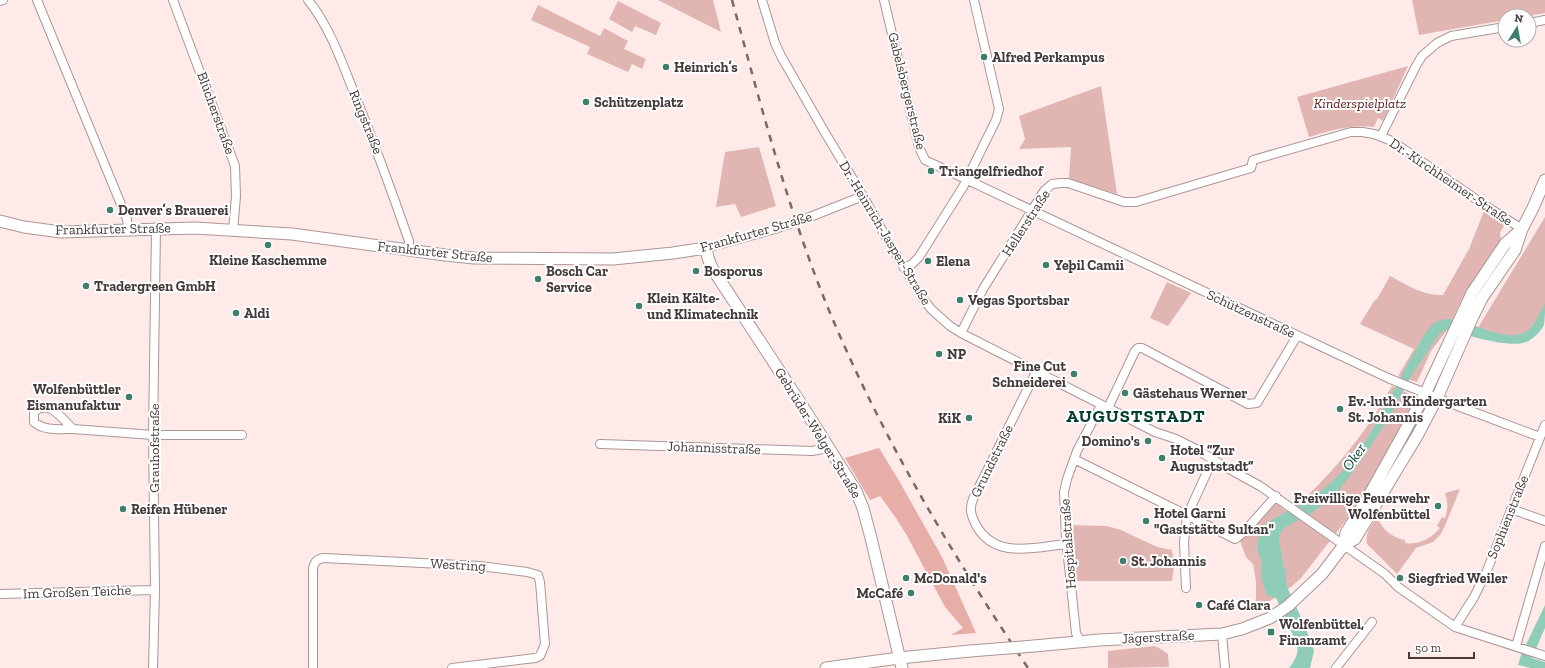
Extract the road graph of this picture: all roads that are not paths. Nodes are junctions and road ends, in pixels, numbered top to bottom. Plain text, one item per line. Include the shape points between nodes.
1 (3, 0) edge
2 (37, 0) edge
3 (173, 0) edge
4 (308, 0) edge
5 (762, 0) edge
6 (884, 0) edge
7 (974, 0) edge
8 (0, 1) edge
9 (1497, 28) edge
10 (1381, 136) junction
11 (966, 179) junction
12 (1545, 180) edge
13 (863, 196) junction
14 (1130, 202) joint
15 (1032, 210) junction
16 (0, 221) edge
17 (156, 228) junction
18 (1522, 229) junction
19 (128, 230) junction
20 (233, 231) junction
21 (706, 248) junction
22 (408, 250) junction
23 (904, 268) junction
24 (961, 333) junction
25 (1297, 336) junction
26 (1036, 372) junction
27 (1425, 394) junction
28 (1438, 398) junction
29 (1104, 406) junction
30 (1545, 425) edge
31 (73, 429) dead end
32 (153, 435) junction
33 (242, 435) dead end
34 (1540, 437) junction
35 (600, 444) dead end
36 (828, 448) junction
37 (1074, 459) junction
38 (1213, 460) junction
39 (1276, 496) junction
40 (1511, 508) junction
41 (1187, 516) junction
42 (1545, 521) edge
43 (1067, 544) junction
44 (1344, 545) junction
45 (1545, 546) edge
46 (1186, 588) dead end
47 (155, 590) junction
48 (0, 594) edge
49 (1372, 622) dead end
50 (1455, 627) junction
51 (1222, 634) junction
52 (1080, 641) junction
53 (1519, 647) junction
54 (1541, 655) edge
55 (901, 663) edge
56 (153, 668) edge
57 (314, 668) edge
58 (452, 668) edge
59 (826, 668) edge
60 (1225, 668) edge
61 (1336, 668) edge

1 - 8 street
2 - 19 street via 127,219
3 - 20 street, Blücherstraße via 235,166
4 - 22 street, Ringstraße via 317,12 340,58 387,177 409,241
5 - 13 street, Dr.-Heinrich-Jasper-Straße via 781,56
6 - 11 street, Gabelsbergerstraße via 919,147 925,160
7 - 11 street via 999,109
9 - 10 street via 1444,38 1428,49 1416,66
10 - 14 street, Dr.-Kirchheimer-Straße via 1362,132 1338,135 1253,160 1251,168
10 - 18 street, Dr.-Kirchheimer-Straße
11 - 15 street, Schützenstraße
11 - 23 street via 919,257
12 - 18 main road
13 - 21 street, Frankfurter Straße, bridge via 775,229
13 - 23 street, Dr.-Heinrich-Jasper-Straße
14 - 15 street, Hellerstraße via 1068,183 1057,183 1044,191
15 - 24 street, Hellerstraße via 983,290
15 - 25 street, Schützenstraße
16 - 19 main road, Frankfurter Straße via 61,232
17 - 19 main road, Frankfurter Straße
17 - 20 main road, Frankfurter Straße
17 - 32 street, Grauhofstraße
18 - 27 main road via 1505,244 1480,280 1461,314
18 - 28 main road via 1515,250 1482,298 1473,316
20 - 22 main road, Frankfurter Straße via 292,234
21 - 22 main road, Frankfurter Straße via 673,254 613,259 474,258
21 - 36 main road, Gebrüder-Welger-Straße via 712,268
23 - 24 street, Dr.-Heinrich-Jasper-Straße via 932,310
24 - 26 street, Dr.-Heinrich-Jasper-Straße
25 - 27 street, Schützenstraße
25 - 29 street, Hospitalstraße via 1261,398 1253,405 1138,348
26 - 29 street, Dr.-Heinrich-Jasper-Straße
26 - 43 street, Grundstraße via 970,505 970,512 983,534 992,543 1003,548
27 - 28 street, Schützenstraße
27 - 44 main road via 1346,533
28 - 34 street, Schützenstraße
28 - 44 main road via 1355,539
29 - 37 street, Hospitalstraße
29 - 38 street, Dr.-Heinrich-Jasper-Straße via 1155,432 1183,442
30 - 34 street, Sophienstraße
31 - 32 street
32 - 33 street
32 - 47 street, Grauhofstraße
34 - 40 street, Sophienstraße
35 - 36 street, Johannisstraße via 812,451
36 - 55 main road, Gebrüder-Welger-Straße via 856,491 863,508
37 - 41 street
37 - 43 street, Hospitalstraße via 1064,492
38 - 39 street, Dr.-Heinrich-Jasper-Straße
38 - 41 street
39 - 41 street via 1239,538 1232,538
39 - 44 street, Dr.-Heinrich-Jasper-Straße
40 - 42 street
40 - 50 street, Sophienstraße via 1486,573
41 - 46 street via 1184,542
43 - 52 street, Hospitalstraße via 1076,632
44 - 50 street, Dr.-Heinrich-Jasper-Straße
44 - 51 main road, Jägerstraße via 1322,574 1278,614 1256,625
45 - 53 street
47 - 48 street, Im Großen Teiche
47 - 56 street, Grauhofstraße
49 - 61 street
50 - 53 street, Dr.-Heinrich-Jasper-Straße
51 - 52 main road, Jägerstraße
51 - 60 street
52 - 55 main road, Jägerstraße, bridge via 970,651
53 - 54 street, Dr.-Heinrich-Jasper-Straße
55 - 59 main road
57 - 58 street, Westring via 313,568 319,559 485,566 538,576 545,644 540,656

